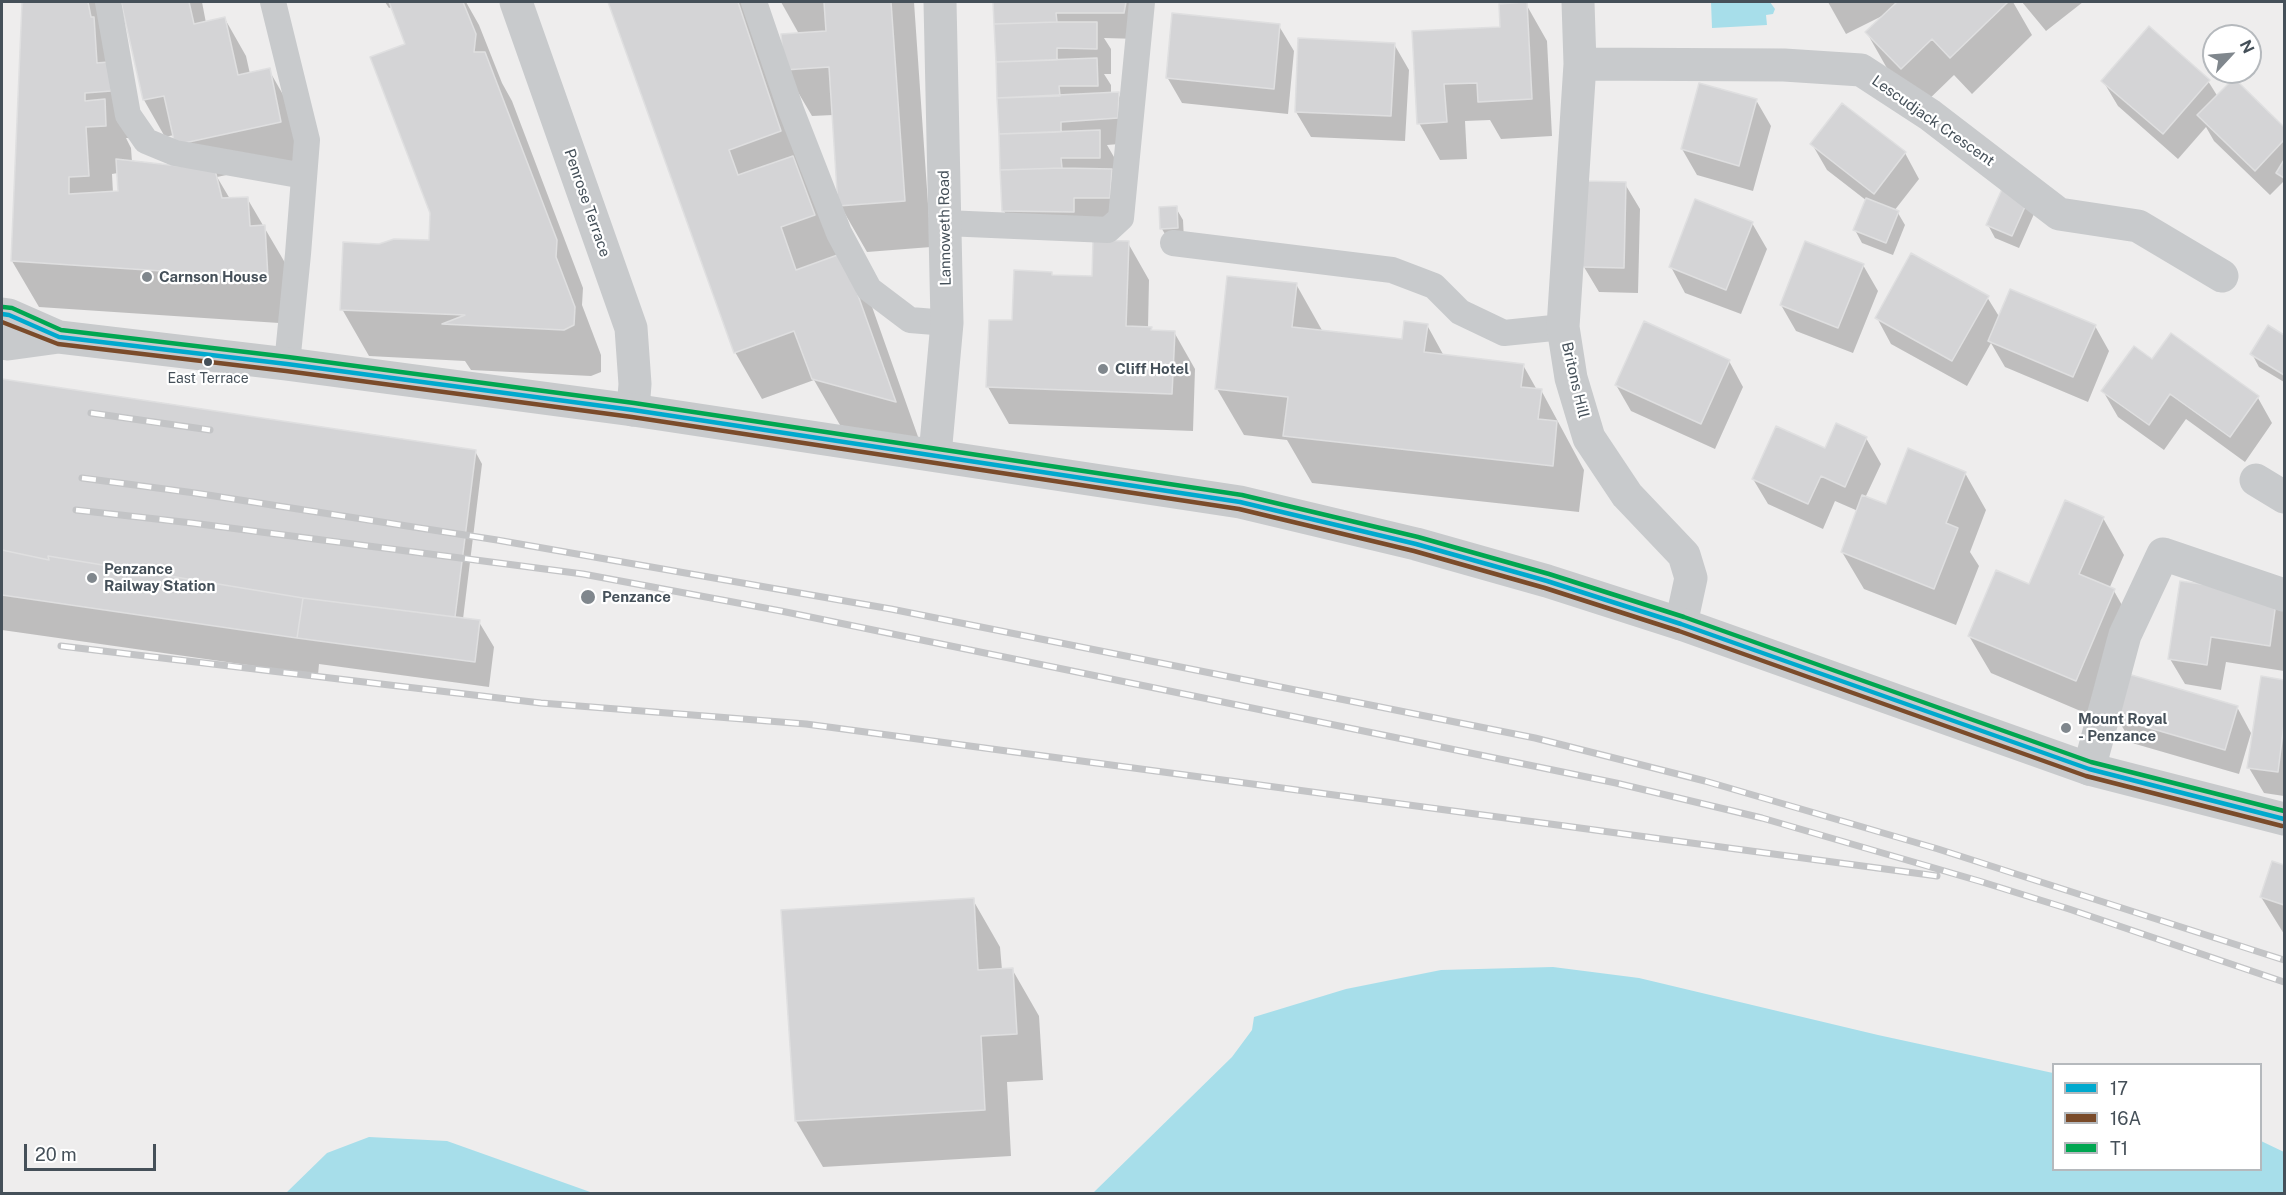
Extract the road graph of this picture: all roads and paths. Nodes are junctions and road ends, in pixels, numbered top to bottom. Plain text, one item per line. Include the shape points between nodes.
1 (108, 2) edge
2 (273, 2) edge
3 (516, 2) edge
4 (754, 2) edge
5 (940, 2) edge
6 (1142, 2) edge
7 (1578, 2) edge
8 (1580, 64) junction
9 (304, 176) junction
10 (945, 223) junction
11 (1173, 243) dead end
12 (2222, 276) dead end
13 (2, 314) edge
14 (947, 323) junction
15 (1563, 327) junction
16 (59, 337) junction
17 (2, 343) edge
18 (287, 364) junction
19 (633, 410) junction
20 (935, 455) junction
21 (2256, 480) dead end
22 (2284, 497) edge
23 (2284, 595) edge
24 (1681, 624) junction
25 (2089, 769) junction
26 (2284, 819) edge

1 - 9 lane via 128,115 146,141 175,153
2 - 9 lane via 307,140
3 - 19 street, Penrose Terrace via 632,328
4 - 14 lane via 839,233 869,289 910,320
5 - 10 street, Lannoweth Road
6 - 10 lane via 1121,218 1108,230
7 - 8 street, Britons Hill
8 - 12 street, Lescudjack Crescent via 1784,65 1861,70 1930,116 2059,214 2138,226
8 - 15 street, Britons Hill
9 - 18 lane
10 - 14 street, Lannoweth Road
11 - 15 lane via 1392,270 1434,286 1460,312 1504,333
13 - 16 street
14 - 20 street, Lannoweth Road
15 - 24 street, Britons Hill via 1571,378 1589,438 1627,495 1684,555 1691,578
16 - 17 street
16 - 18 street
18 - 19 street
19 - 20 street
20 - 24 street via 1240,502 1416,543
21 - 22 street
23 - 25 street via 2163,554 2125,635
24 - 25 street
25 - 26 street

